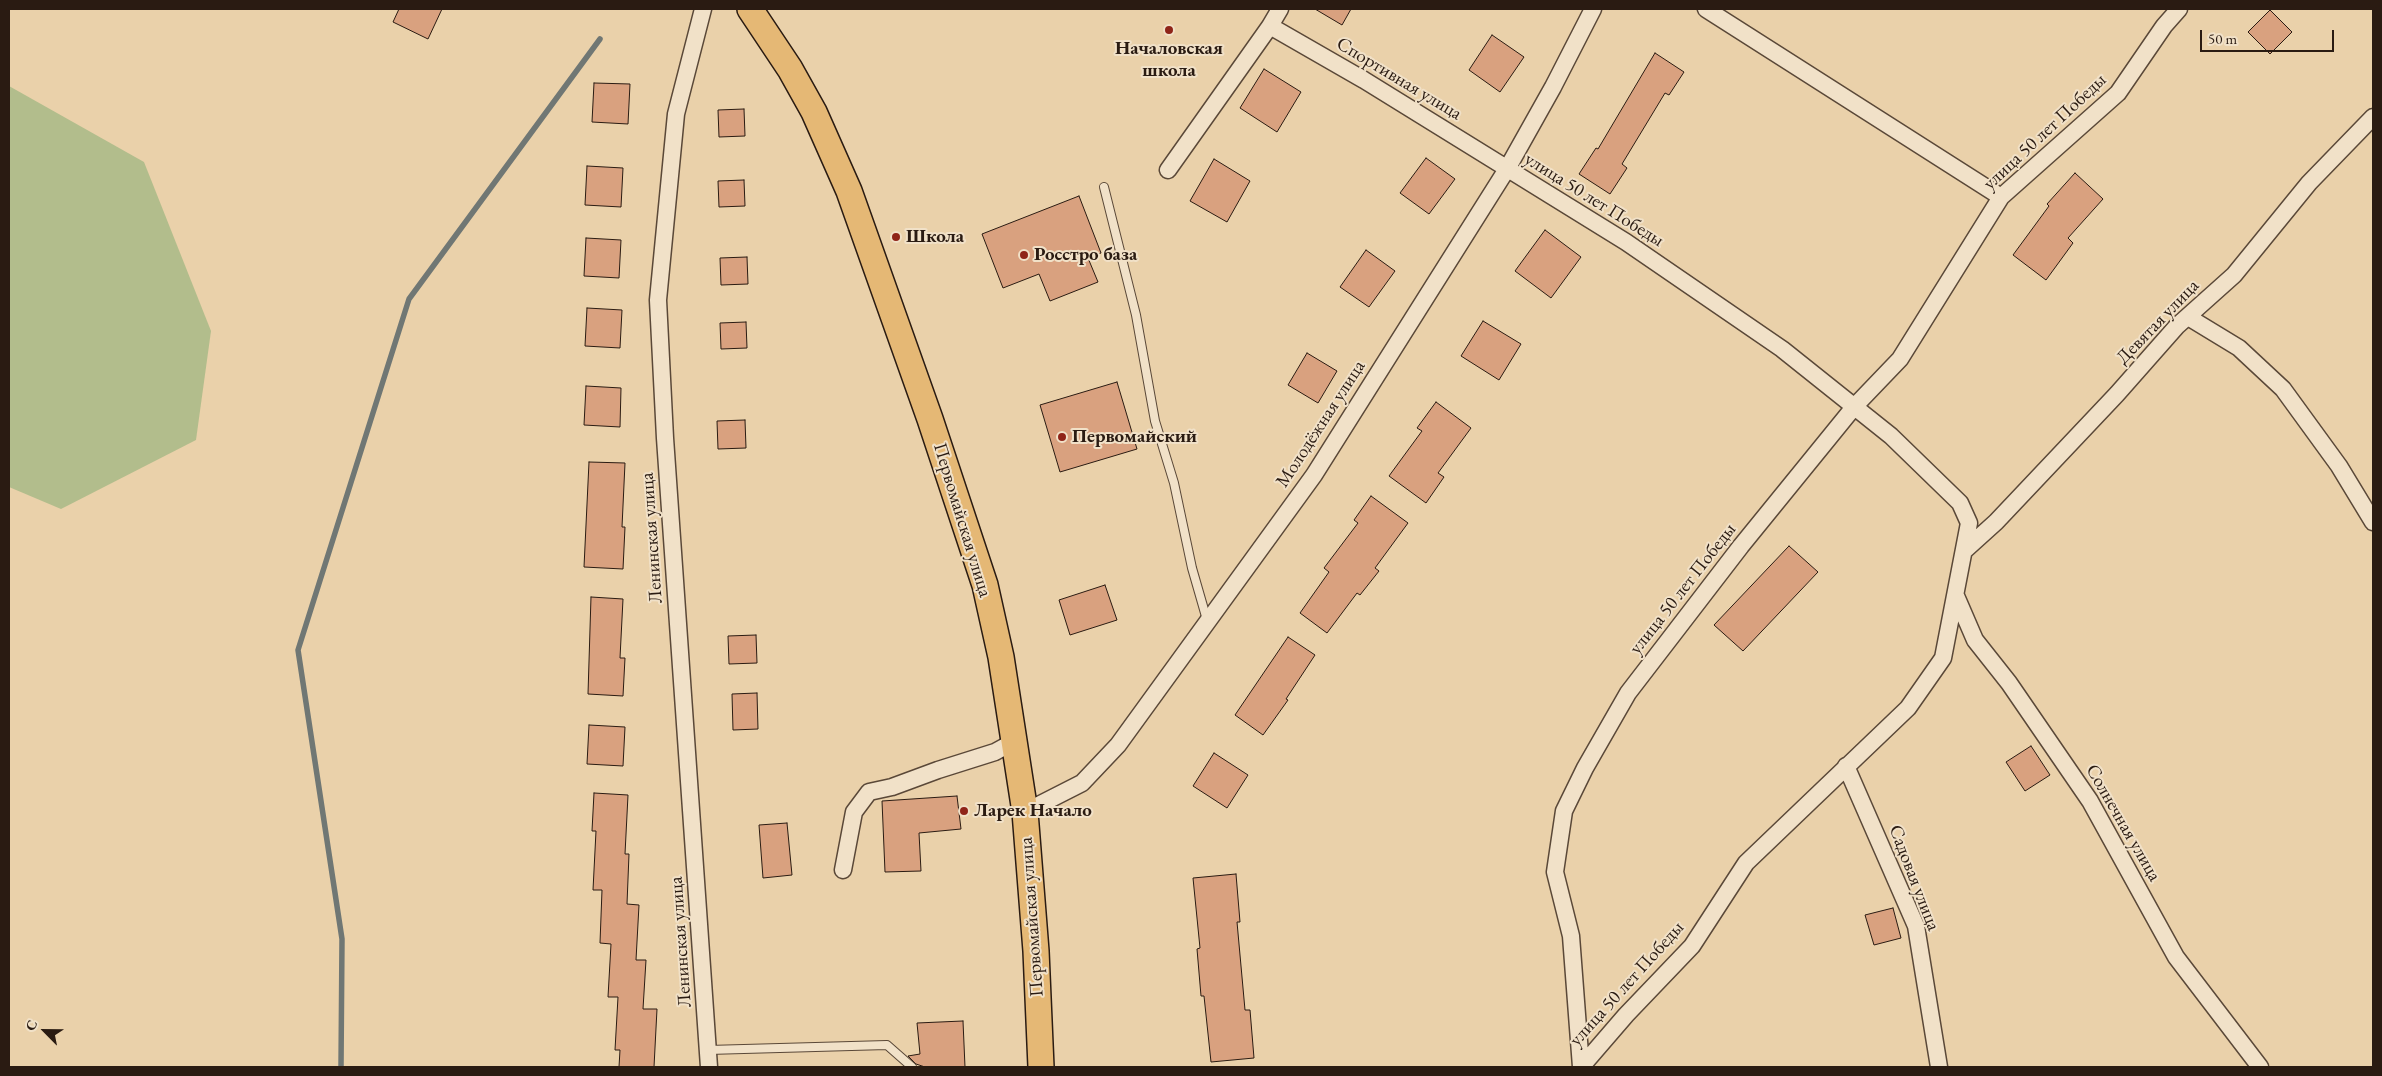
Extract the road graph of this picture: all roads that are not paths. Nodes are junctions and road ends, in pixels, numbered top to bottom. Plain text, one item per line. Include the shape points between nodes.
1 (703, 9) edge
2 (750, 9) edge
3 (1280, 9) edge
4 (1593, 9) edge
5 (1706, 9) edge
6 (2179, 9) edge
7 (1270, 26) junction
8 (2373, 117) edge
9 (1507, 169) junction
10 (1168, 170) dead end
11 (1104, 187) dead end
12 (2001, 196) junction
13 (2188, 317) junction
14 (1854, 407) junction
15 (2373, 522) edge
16 (1965, 550) junction
17 (1956, 596) junction
18 (1208, 621) junction
19 (1015, 741) junction
20 (1846, 766) junction
21 (1024, 812) junction
22 (843, 870) dead end
23 (708, 1050) junction
24 (709, 1067) edge
25 (912, 1067) edge
26 (1041, 1067) edge
27 (1582, 1067) edge
28 (1939, 1067) edge
29 (2260, 1067) edge

1 - 23 street, Ленинская улица via 676,114 658,300 664,438
2 - 19 main road, Первомайская улица via 814,112 882,278 985,585
3 - 7 street
4 - 9 street, Молодёжная улица
5 - 12 street
6 - 12 street, улица 50 лет Победы via 2118,93
7 - 9 street, Спортивная улица
7 - 10 street
8 - 13 street, Девятая улица via 2309,183 2234,275
9 - 14 street, улица 50 лет Победы via 1626,242 1774,344
9 - 18 street, Молодёжная улица via 1314,475
11 - 18 lane via 1136,315 1155,421
12 - 14 street, улица 50 лет Победы via 1900,359
13 - 15 street via 2239,348 2283,389 2339,466
13 - 16 street, Девятая улица via 1996,522
14 - 16 street, улица 50 лет Победы via 1892,436 1960,503 1970,524
14 - 27 street, улица 50 лет Победы via 1628,693 1564,811 1555,872 1571,936
16 - 17 street, улица 50 лет Победы
17 - 20 street, улица 50 лет Победы via 1942,658 1908,708
17 - 29 street, Солнечная улица via 1975,640 2009,683 2090,801 2176,957
18 - 21 street, Молодёжная улица via 1118,745 1082,783
19 - 21 main road, Первомайская улица
19 - 22 street via 995,752 892,788 869,792 854,812
20 - 27 street, улица 50 лет Победы via 1746,863 1692,946
20 - 28 street, Садовая улица via 1916,926
21 - 26 main road, Первомайская улица via 1036,951
23 - 24 street, Ленинская улица
23 - 25 lane via 887,1045

